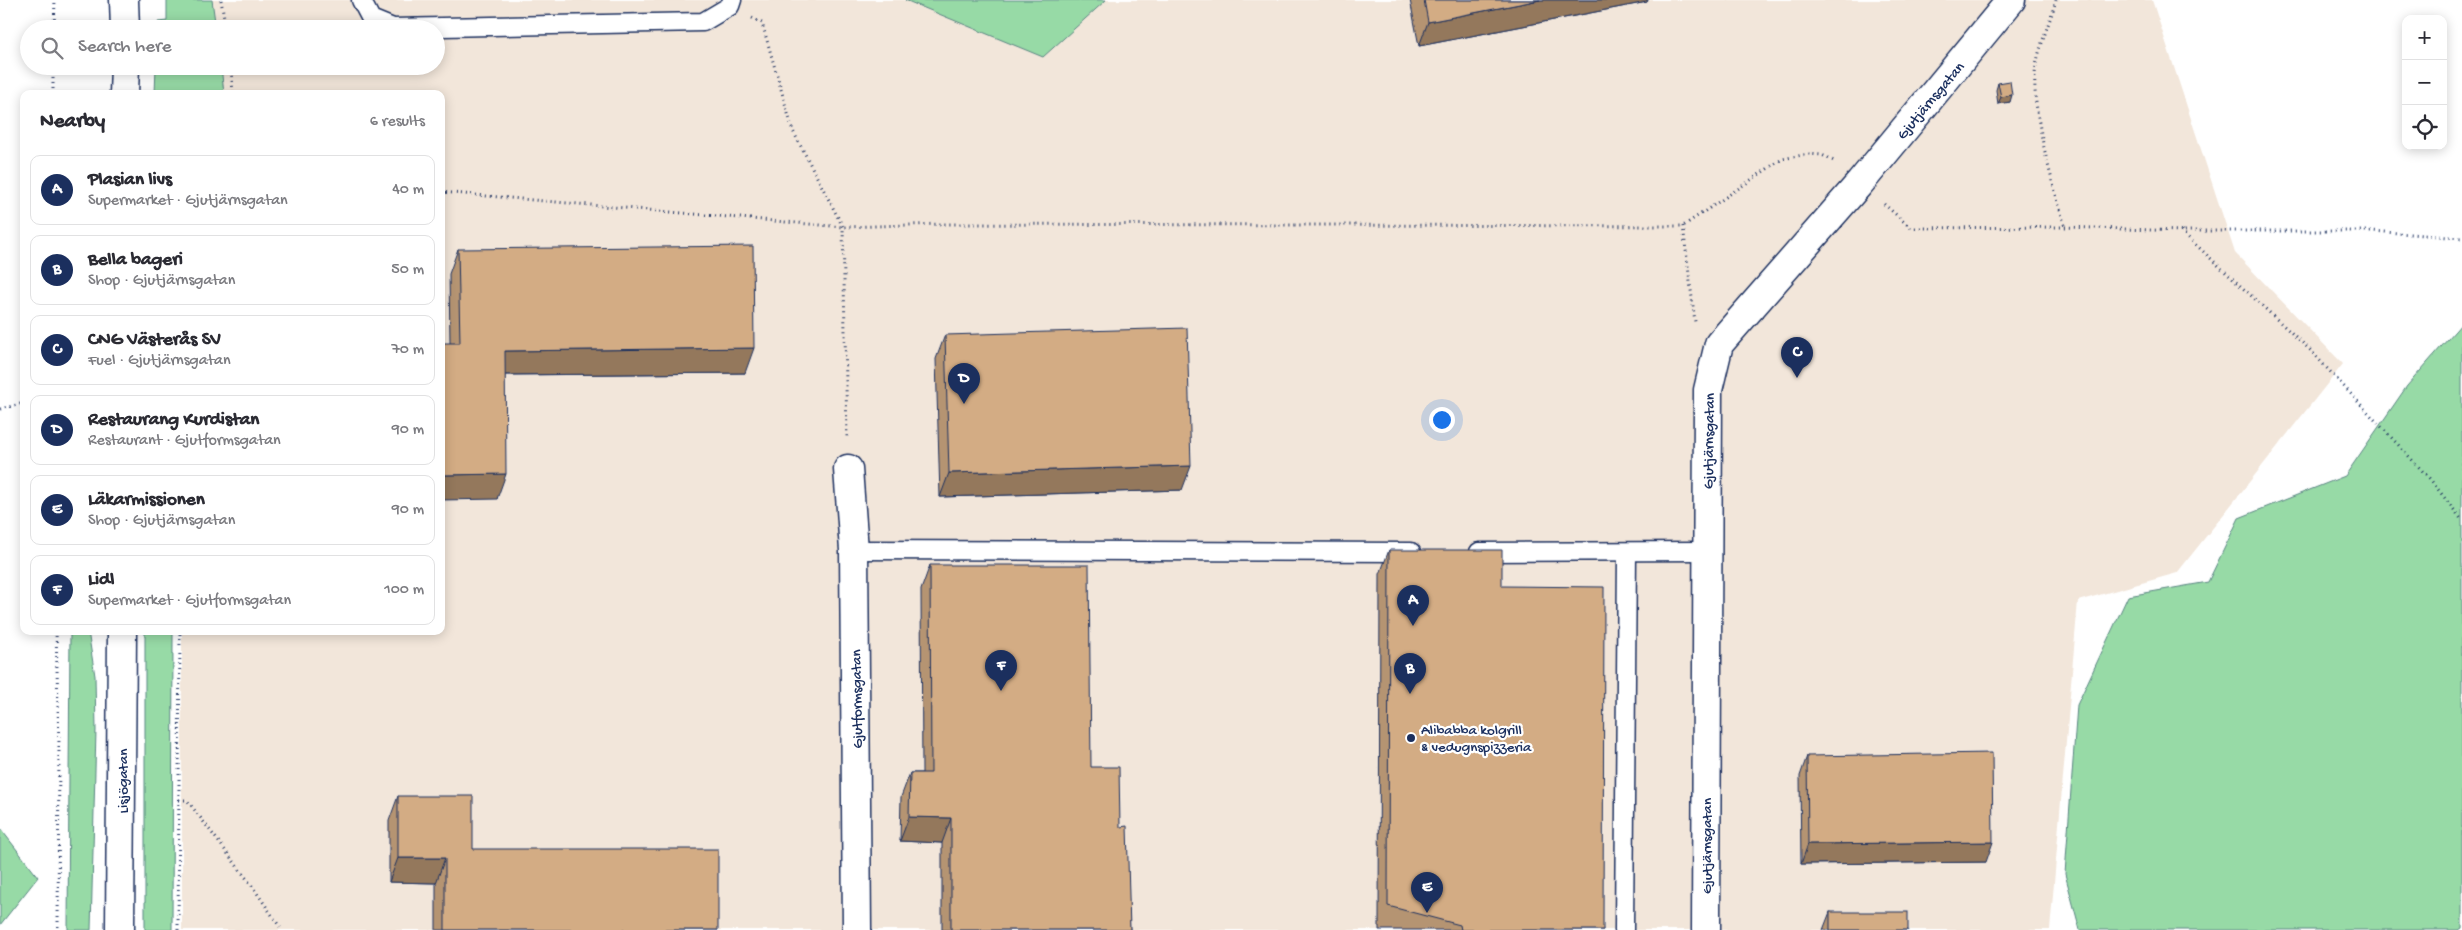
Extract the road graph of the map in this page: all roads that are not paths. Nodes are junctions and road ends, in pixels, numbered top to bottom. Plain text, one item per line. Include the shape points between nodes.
1 (124, 0) edge
2 (361, 0) edge
3 (2011, 0) edge
4 (731, 3) edge
5 (125, 20) edge
6 (373, 20) edge
7 (445, 27) edge
8 (124, 75) edge
9 (124, 90) edge
10 (848, 469) road end
11 (854, 550) junction
12 (1708, 551) junction
13 (1424, 552) edge
14 (1463, 552) edge
15 (1627, 552) junction
16 (122, 635) edge
17 (120, 930) edge
18 (857, 930) edge
19 (1624, 930) edge
20 (1706, 930) edge

1 - 5 street
2 - 6 lane
3 - 12 street, Gjutjärnsgatan via 1860,183 1719,344 1708,390
4 - 7 lane via 703,22
8 - 9 street
10 - 11 street, Gjutformsgatan
11 - 13 lane
11 - 18 street, Gjutformsgatan
12 - 15 lane
12 - 20 street, Gjutjärnsgatan
14 - 15 lane
15 - 19 lane
16 - 17 street, Lisjögatan

